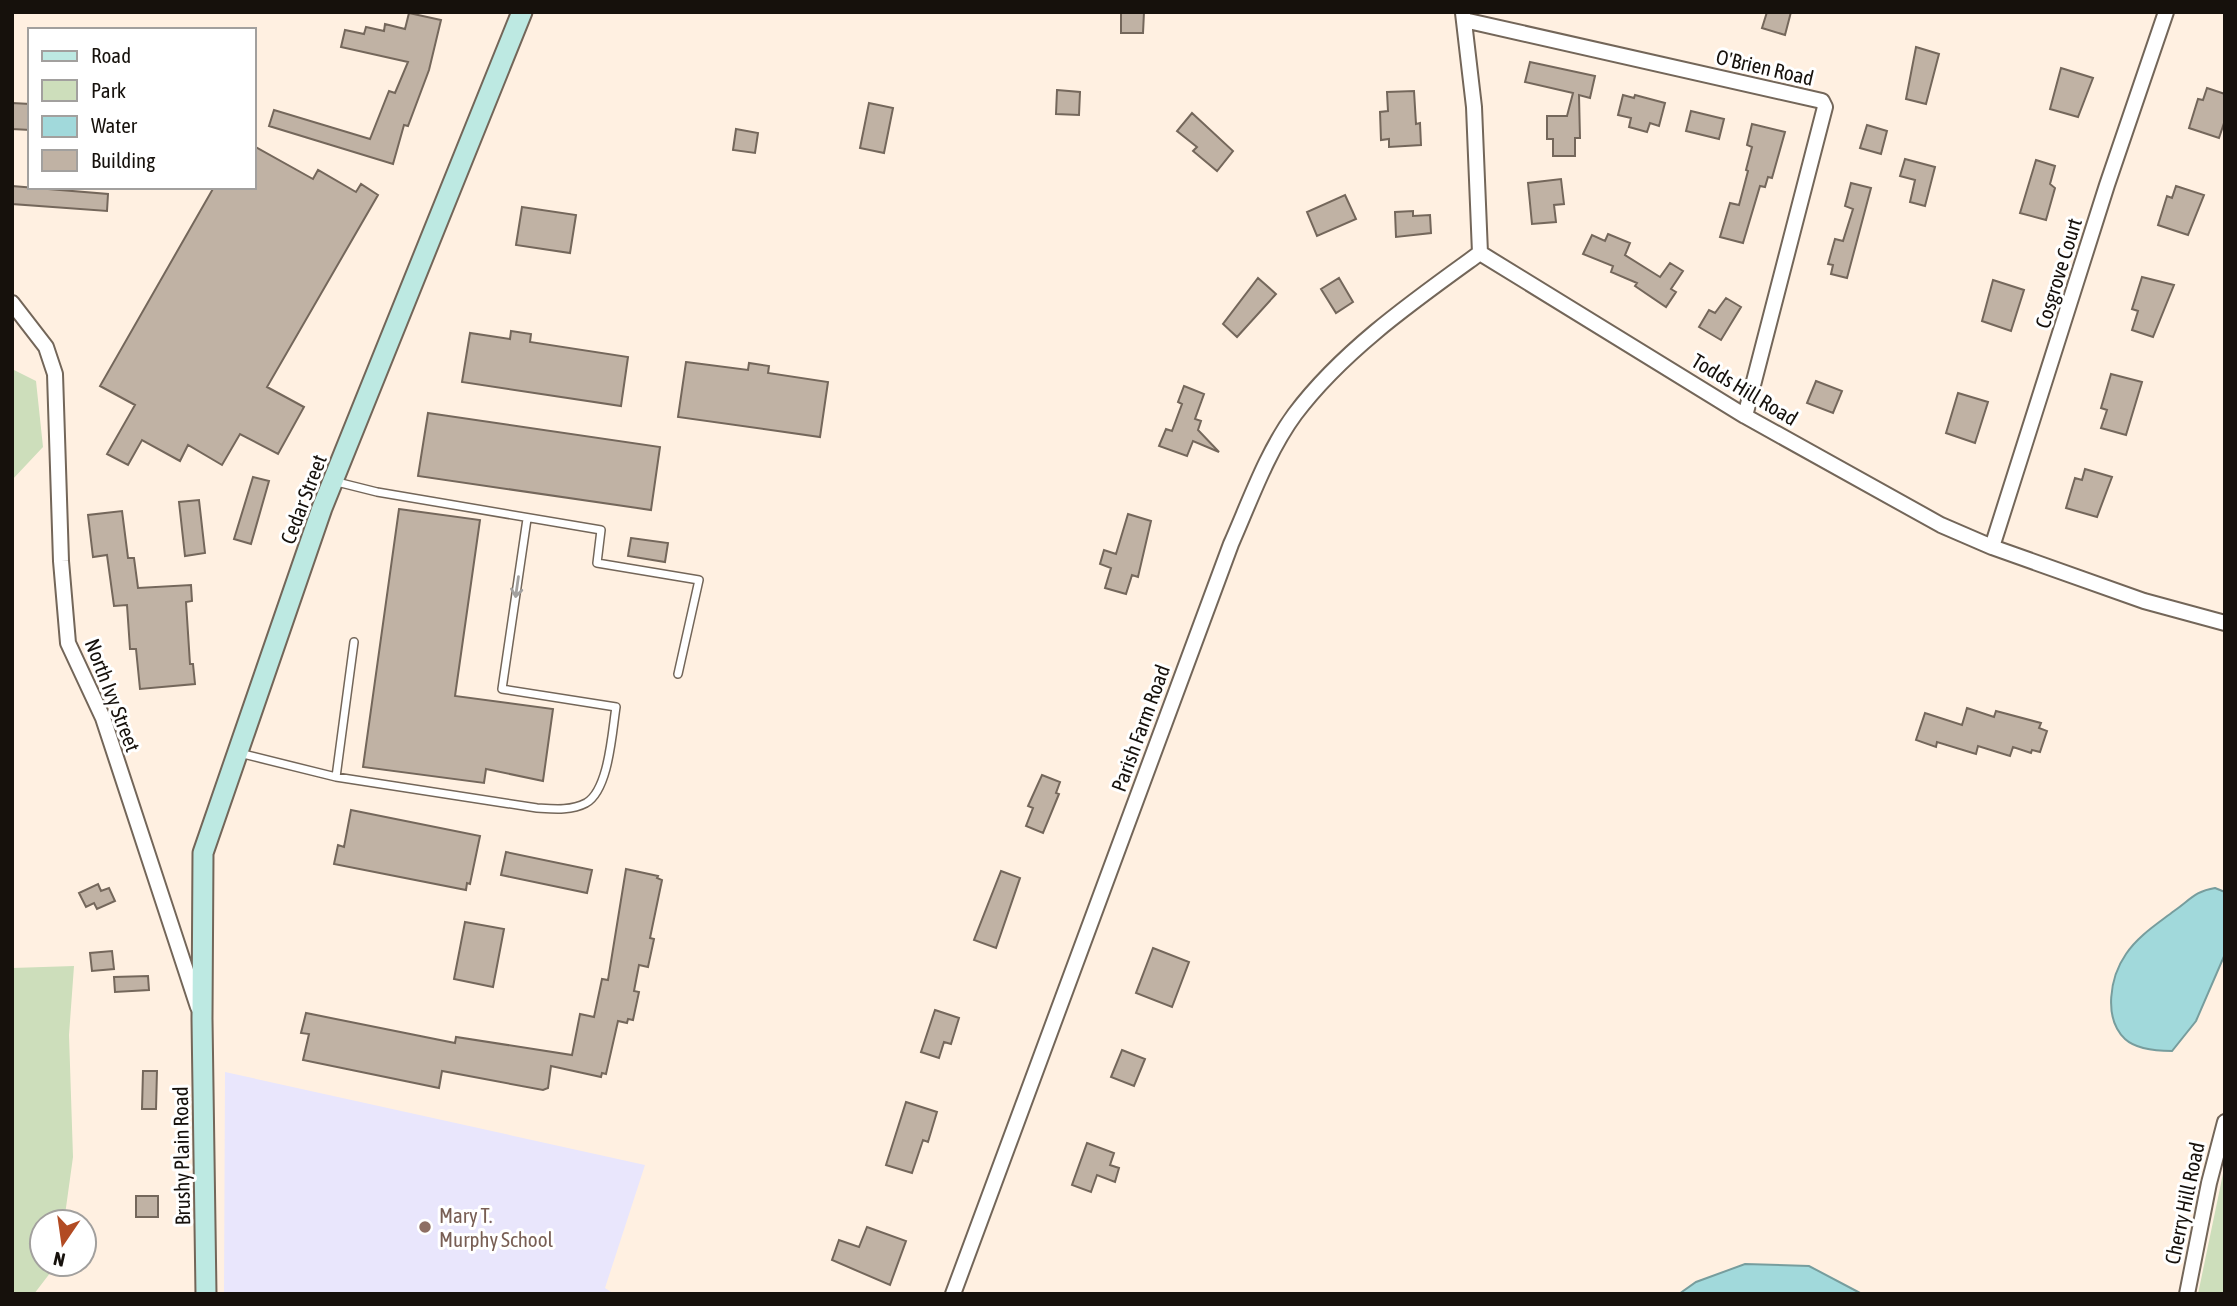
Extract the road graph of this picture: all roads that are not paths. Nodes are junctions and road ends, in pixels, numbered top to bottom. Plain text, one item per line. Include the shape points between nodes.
1 (522, 12) edge
2 (2166, 12) edge
3 (1463, 16) edge
4 (1480, 253) junction
5 (12, 303) edge
6 (1745, 416) junction
7 (332, 481) junction
8 (527, 519) junction
9 (1992, 547) junction
10 (2225, 623) edge
11 (354, 642) dead end
12 (678, 674) dead end
13 (238, 752) junction
14 (336, 777) junction
15 (202, 1019) junction
16 (2225, 1122) edge
17 (206, 1294) edge
18 (953, 1294) edge
19 (2187, 1294) edge

1 - 7 main road, Cedar Street
2 - 9 street, Cosgrove Court
3 - 4 street via 1474,107
3 - 6 street, O'Brien Road via 1822,101 1825,107
4 - 6 street, Todds Hill Road
4 - 18 street, Parish Farm Road via 1322,380 1293,417 1258,482
5 - 15 street, North Ivy Street via 46,347 55,374 68,643 103,718
6 - 9 street, Todds Hill Road via 1941,525
7 - 8 lane
7 - 13 main road, Cedar Street
8 - 12 lane via 601,530 597,563 699,580
8 -> 14 lane via 502,689 616,707 602,785 587,803 564,809
9 - 10 street, Todds Hill Road via 2144,601
11 - 14 lane
13 - 14 lane
13 - 15 main road, Cedar Street via 203,853
15 - 17 main road, Brushy Plain Road
16 - 19 street, Cherry Hill Road

